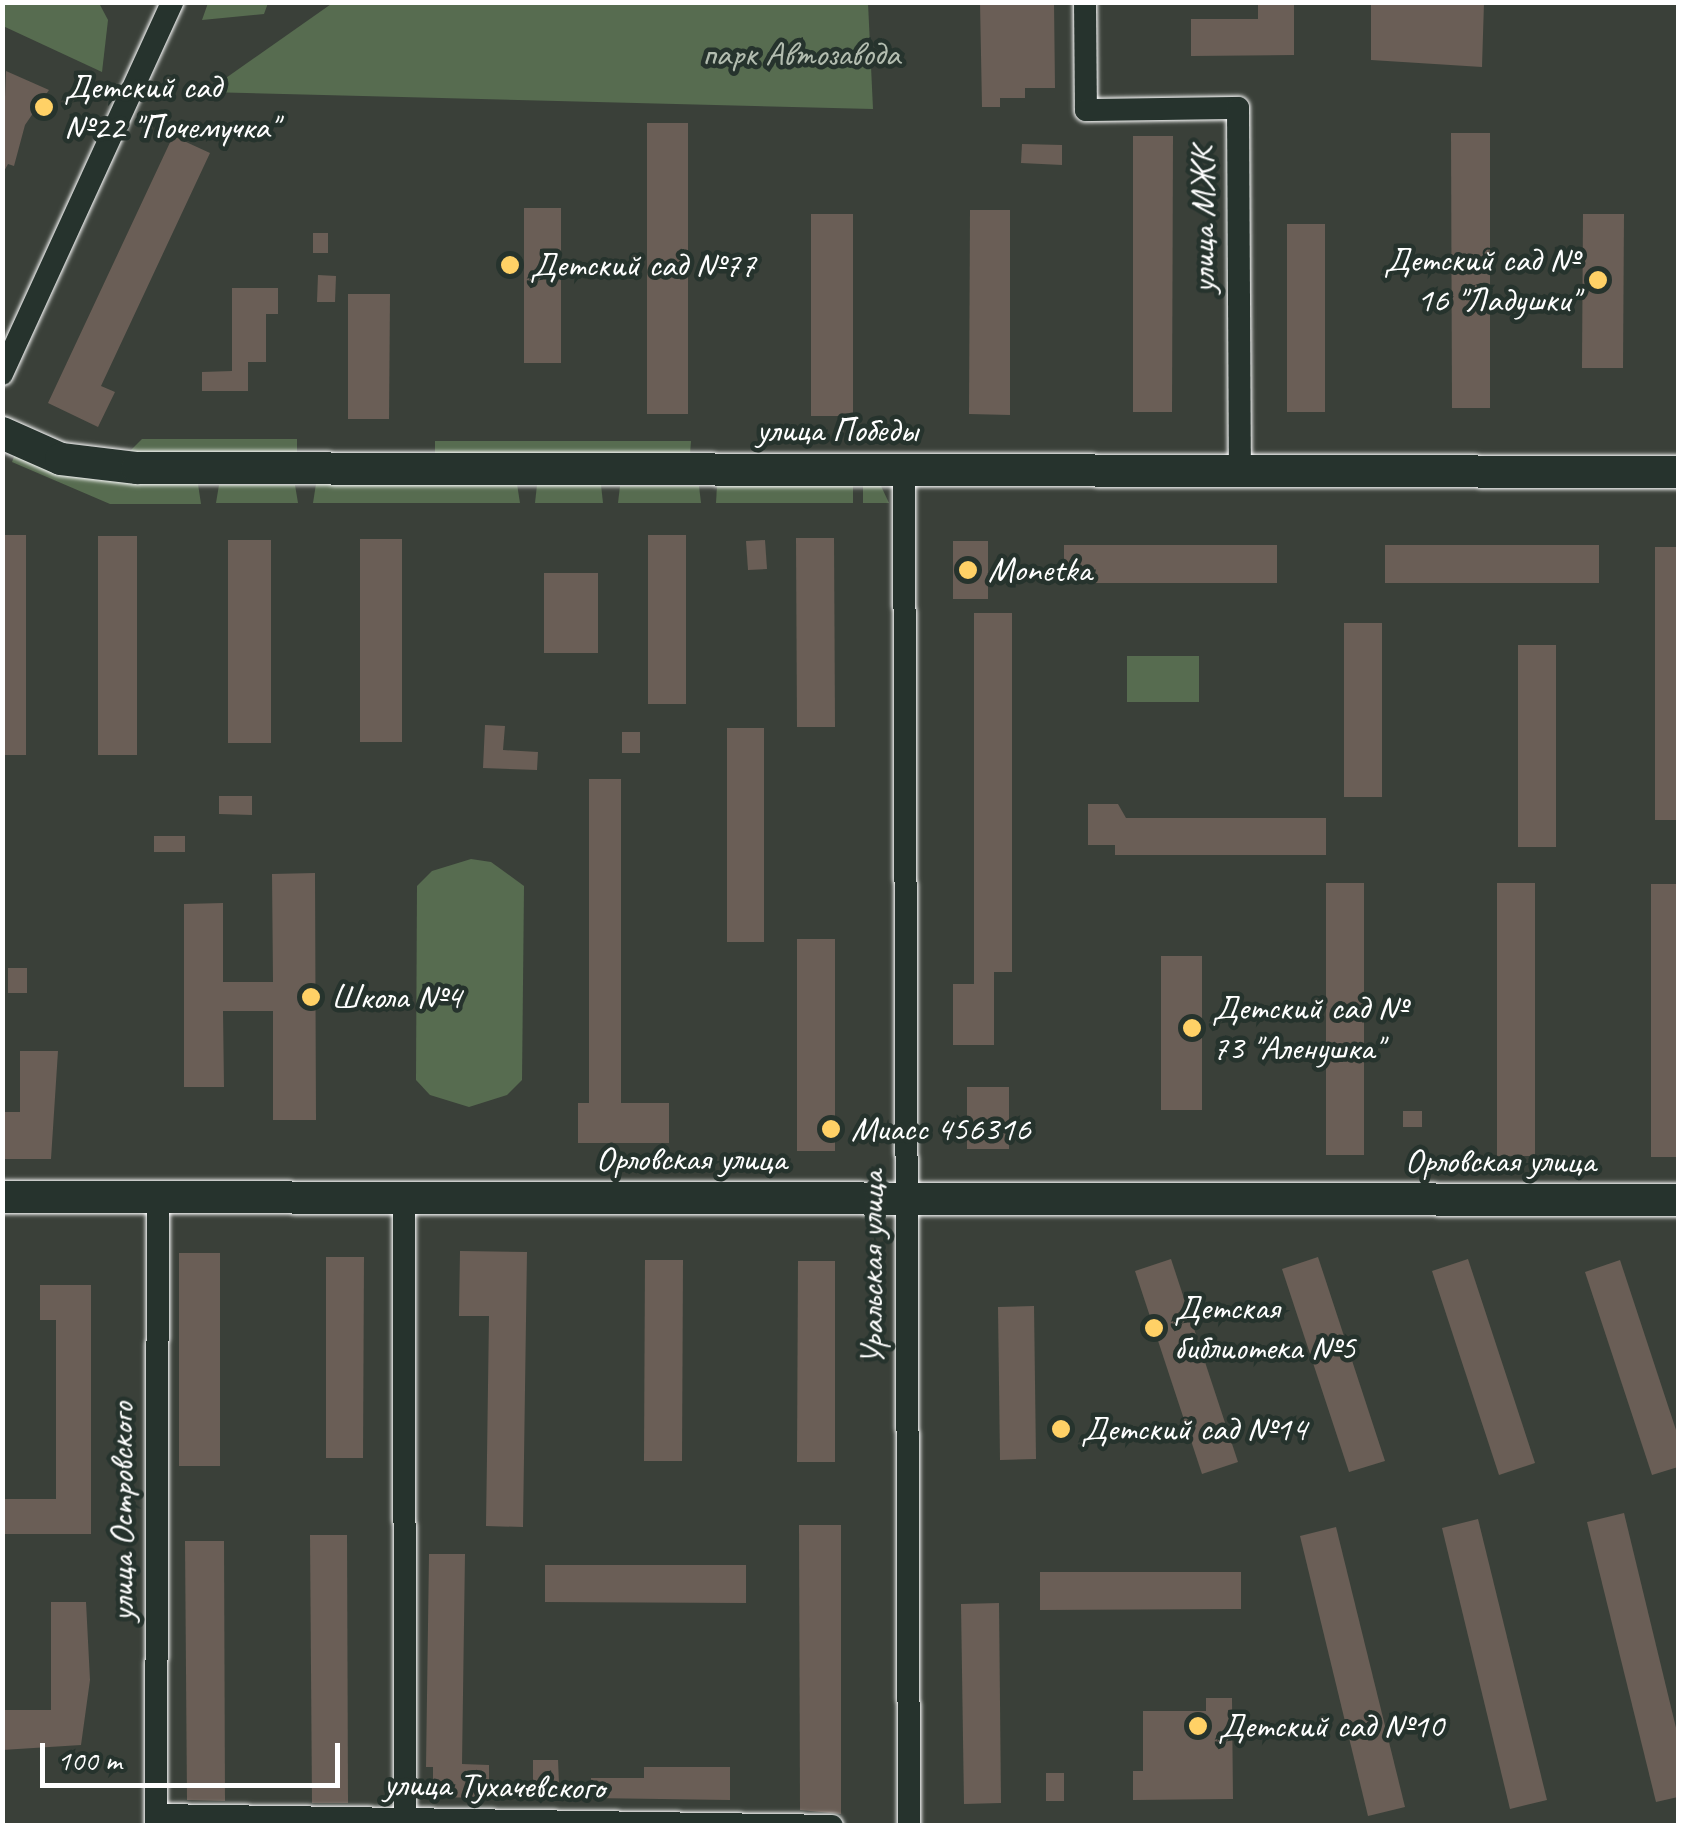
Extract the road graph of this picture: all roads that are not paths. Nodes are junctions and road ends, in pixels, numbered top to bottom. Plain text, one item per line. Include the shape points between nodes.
1 (172, 2) edge
2 (1085, 2) edge
3 (2, 374) edge
4 (2, 433) edge
5 (904, 470) junction
6 (1240, 471) junction
7 (1678, 472) edge
8 (2, 1198) edge
9 (158, 1198) junction
10 (404, 1198) junction
11 (907, 1200) junction
12 (1678, 1200) edge
13 (156, 1820) edge
14 (405, 1823) edge
15 (832, 1826) edge
16 (909, 1826) edge

1 - 3 street
2 - 6 street, улица МЖК via 1086,110 1238,108
4 - 5 street, улица Победы via 61,460 98,466
5 - 6 street, улица Победы
5 - 11 street, Уральская улица
6 - 7 street, улица Победы
8 - 9 street, Орловская улица
9 - 10 street, Орловская улица
9 - 13 street, улица Островского
10 - 11 street, Орловская улица
10 - 14 street
11 - 12 street, Орловская улица
11 - 16 street, Уральская улица
13 - 14 street, улица Тухачевского
14 - 15 street, улица Тухачевского

